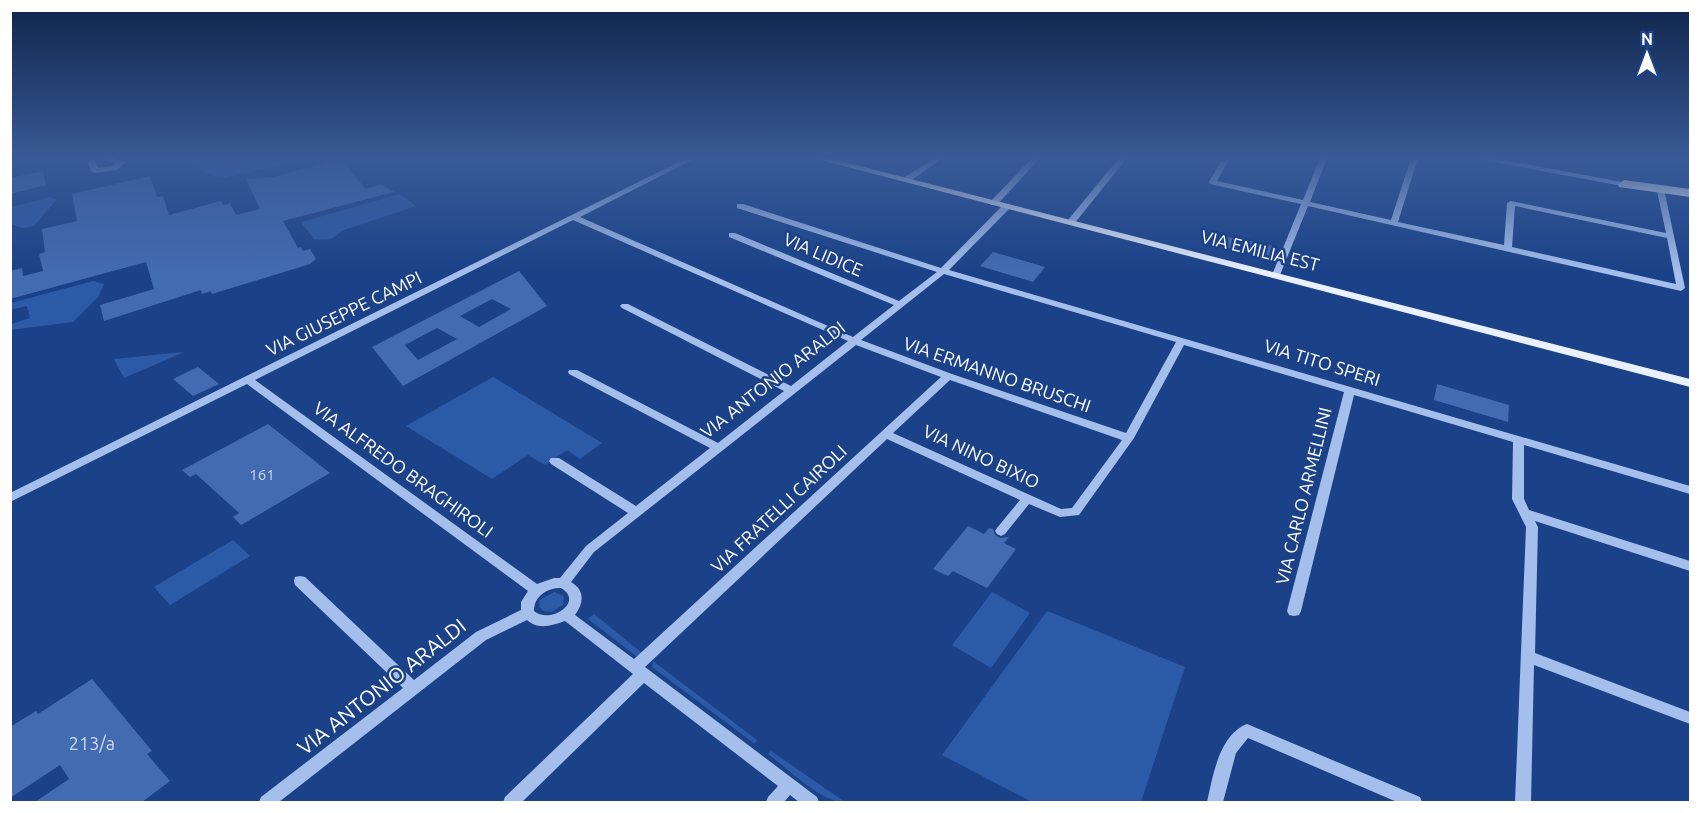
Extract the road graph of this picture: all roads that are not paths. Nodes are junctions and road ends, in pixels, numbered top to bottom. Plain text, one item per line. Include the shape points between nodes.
1 (619, 196) edge
2 (968, 196) edge
3 (1006, 196) edge
4 (1092, 196) edge
5 (1278, 196) edge
6 (1308, 196) edge
7 (1403, 196) edge
8 (1662, 196) edge
9 (1306, 202) junction
10 (1000, 204) junction
11 (740, 206) dead end
12 (575, 219) junction
13 (1071, 222) junction
14 (1394, 223) junction
15 (732, 235) dead end
16 (1669, 236) junction
17 (1508, 249) junction
18 (943, 271) junction
19 (1276, 275) junction
20 (901, 305) junction
21 (625, 306) dead end
22 (1182, 340) junction
23 (855, 341) junction
24 (573, 372) dead end
25 (948, 376) junction
26 (248, 380) junction
27 (1690, 382) edge
28 (791, 390) junction
29 (1350, 390) junction
30 (886, 434) junction
31 (1129, 438) junction
32 (1519, 441) junction
33 (717, 447) junction
34 (555, 461) dead end
35 (1690, 490) edge
36 (10, 498) edge
37 (1027, 499) junction
38 (636, 512) junction
39 (1528, 514) junction
40 (1001, 531) dead end
41 (1690, 566) edge
42 (300, 581) dead end
43 (563, 584) junction
44 (536, 590) junction
45 (1294, 611) dead end
46 (528, 614) junction
47 (566, 615) junction
48 (1528, 656) junction
49 (638, 672) junction
50 (413, 688) junction
51 (1690, 718) edge
52 (788, 786) junction
53 (267, 802) edge
54 (511, 802) edge
55 (774, 802) edge
56 (811, 802) edge
57 (1215, 802) edge
58 (1414, 802) edge
59 (1523, 802) edge

1 - 12 street, VIA GIUSEPPE CAMPI
2 - 10 main road, VIA EMILIA EST
3 - 10 street, VIA ANTONIO ARALDI
4 - 13 street
5 - 9 street
6 - 9 street
7 - 14 street
8 - 16 street
9 - 14 street
9 - 19 street
10 - 13 main road, VIA EMILIA EST
10 - 18 street, VIA ANTONIO ARALDI
11 - 18 street, VIA TITO SPERI
12 - 23 street, VIA ERMANNO BRUSCHI
12 - 26 street, VIA GIUSEPPE CAMPI
13 - 19 main road, VIA EMILIA EST
14 - 17 street
15 - 20 street, VIA LIDICE
16 - 17 street via 1510,204
16 - 17 street via 1681,288
18 - 20 street, VIA ANTONIO ARALDI
18 - 22 street, VIA TITO SPERI
19 - 27 main road, VIA EMILIA EST
20 - 23 street, VIA ANTONIO ARALDI
21 - 28 street
22 - 29 street, VIA TITO SPERI
22 - 31 street
23 - 25 street, VIA ERMANNO BRUSCHI
23 - 28 street, VIA ANTONIO ARALDI
24 - 33 street
25 - 30 street, VIA FRATELLI CAIROLI
25 - 31 street, VIA ERMANNO BRUSCHI
26 - 36 street, VIA GIUSEPPE CAMPI
26 - 44 street, VIA ALFREDO BRAGHIROLI
28 - 33 street, VIA ANTONIO ARALDI
29 - 32 street, VIA TITO SPERI
29 - 45 street, VIA CARLO ARMELLINI
30 - 37 street, VIA NINO BIXIO
30 - 49 street, VIA FRATELLI CAIROLI
31 - 37 street, VIA NINO BIXIO via 1075,512 1060,513
32 - 35 street, VIA TITO SPERI
32 - 39 street via 1518,499
33 - 38 street, VIA ANTONIO ARALDI
34 - 38 street
37 - 40 street
38 - 43 street, VIA ANTONIO ARALDI via 586,552
39 - 41 street
39 - 48 street via 1532,527
42 - 50 street
43 - 44 street
43 - 47 street via 573,589 576,599
44 - 46 street via 527,604
46 - 47 street via 544,622
46 - 50 street, VIA ANTONIO ARALDI via 481,636
47 - 49 street
48 - 51 street
48 - 59 street
49 - 52 street
49 - 54 street, VIA FRATELLI CAIROLI
50 - 53 street, VIA ANTONIO ARALDI
52 - 55 street
52 - 56 street
57 - 58 street via 1233,742 1247,731

